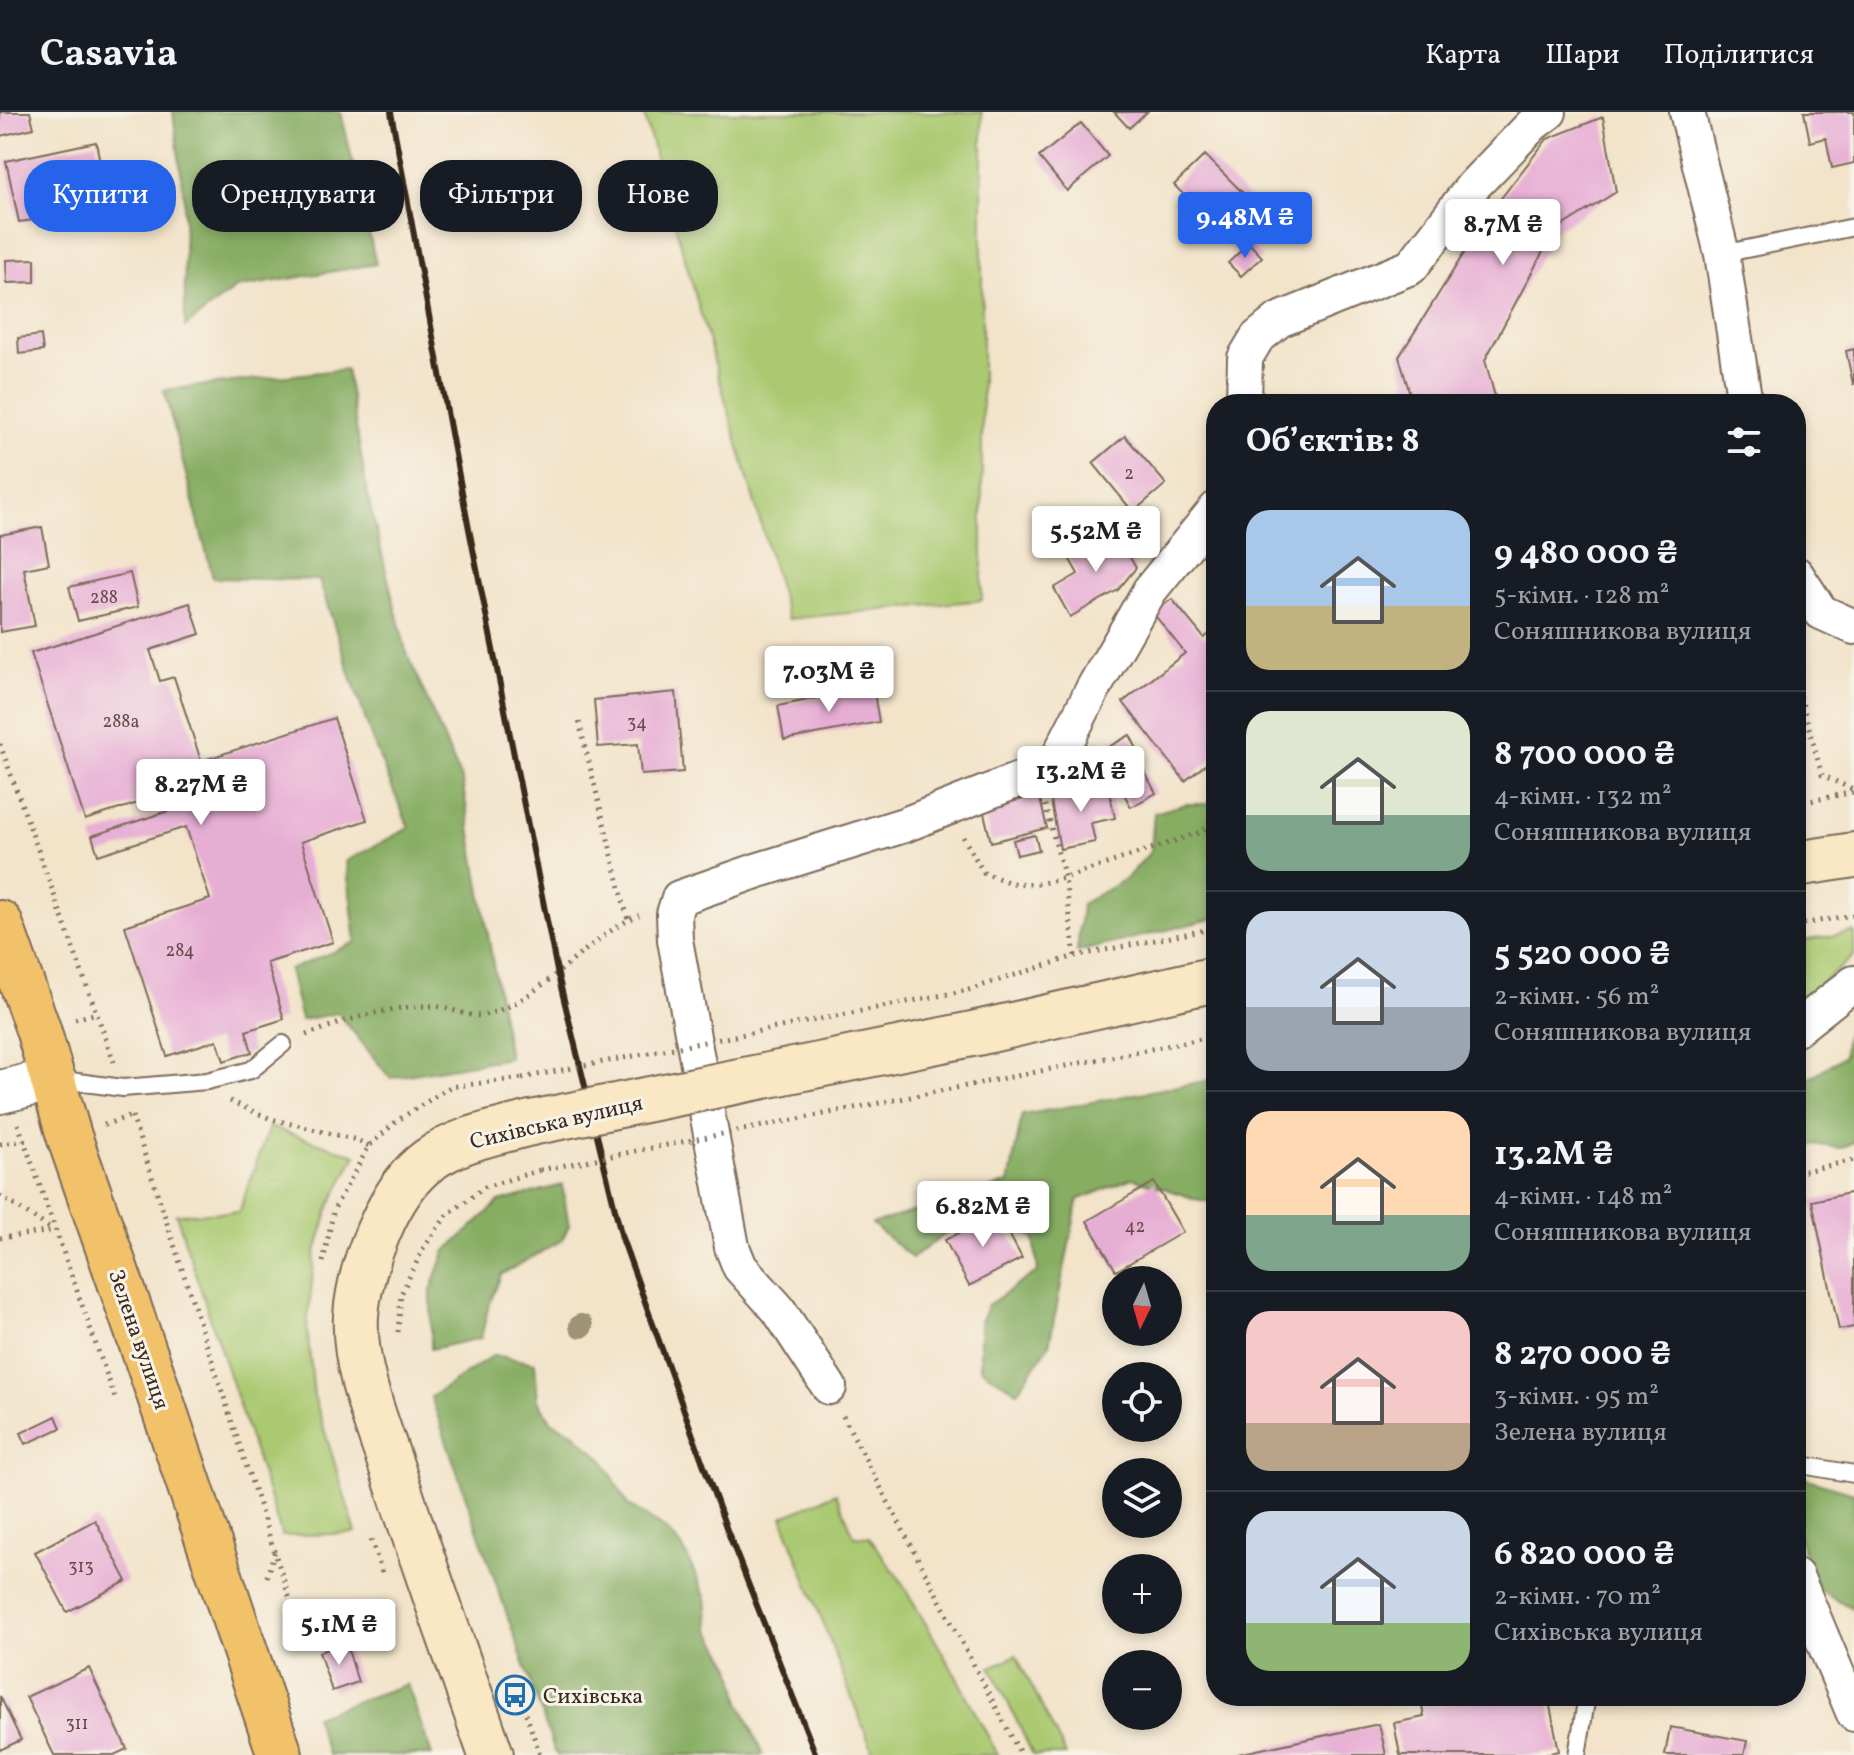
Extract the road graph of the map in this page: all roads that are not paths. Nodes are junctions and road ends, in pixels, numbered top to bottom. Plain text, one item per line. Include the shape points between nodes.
1 (1549, 112) edge
2 (1687, 112) edge
3 (1854, 227) edge
4 (1722, 254) junction
5 (1244, 394) edge
6 (1743, 394) edge
7 (1206, 521) edge
8 (1806, 589) edge
9 (1854, 627) edge
10 (1854, 855) edge
11 (1806, 862) edge
12 (0, 923) edge
13 (1206, 981) edge
14 (1854, 983) edge
15 (1806, 1021) edge
16 (283, 1044) road end
17 (54, 1079) junction
18 (8, 1107) edge
19 (829, 1387) road end
20 (1806, 1466) edge
21 (1854, 1474) edge
22 (1806, 1606) edge
23 (1585, 1706) edge
24 (1854, 1714) edge
25 (280, 1755) edge
26 (491, 1755) edge
27 (1577, 1755) edge

1 - 5 street via 1473,186 1411,267 1279,320 1257,338 1245,358
2 - 4 street
3 - 4 lane
4 - 6 street
7 - 19 street via 1150,590 1057,760 904,825 679,898 675,940 732,1247 740,1267 778,1309
8 - 9 street via 1821,612
10 - 11 main road
12 - 17 main road, Зелена вулиця
13 - 26 main road, Сихівська вулиця, bridge via 531,1123 465,1141 428,1161 399,1192 369,1251 356,1316 362,1378
14 - 15 street
16 - 17 lane via 251,1070 207,1081 123,1088
17 - 18 street
17 - 25 main road, Зелена вулиця
20 - 21 lane
22 - 24 street
23 - 27 lane

